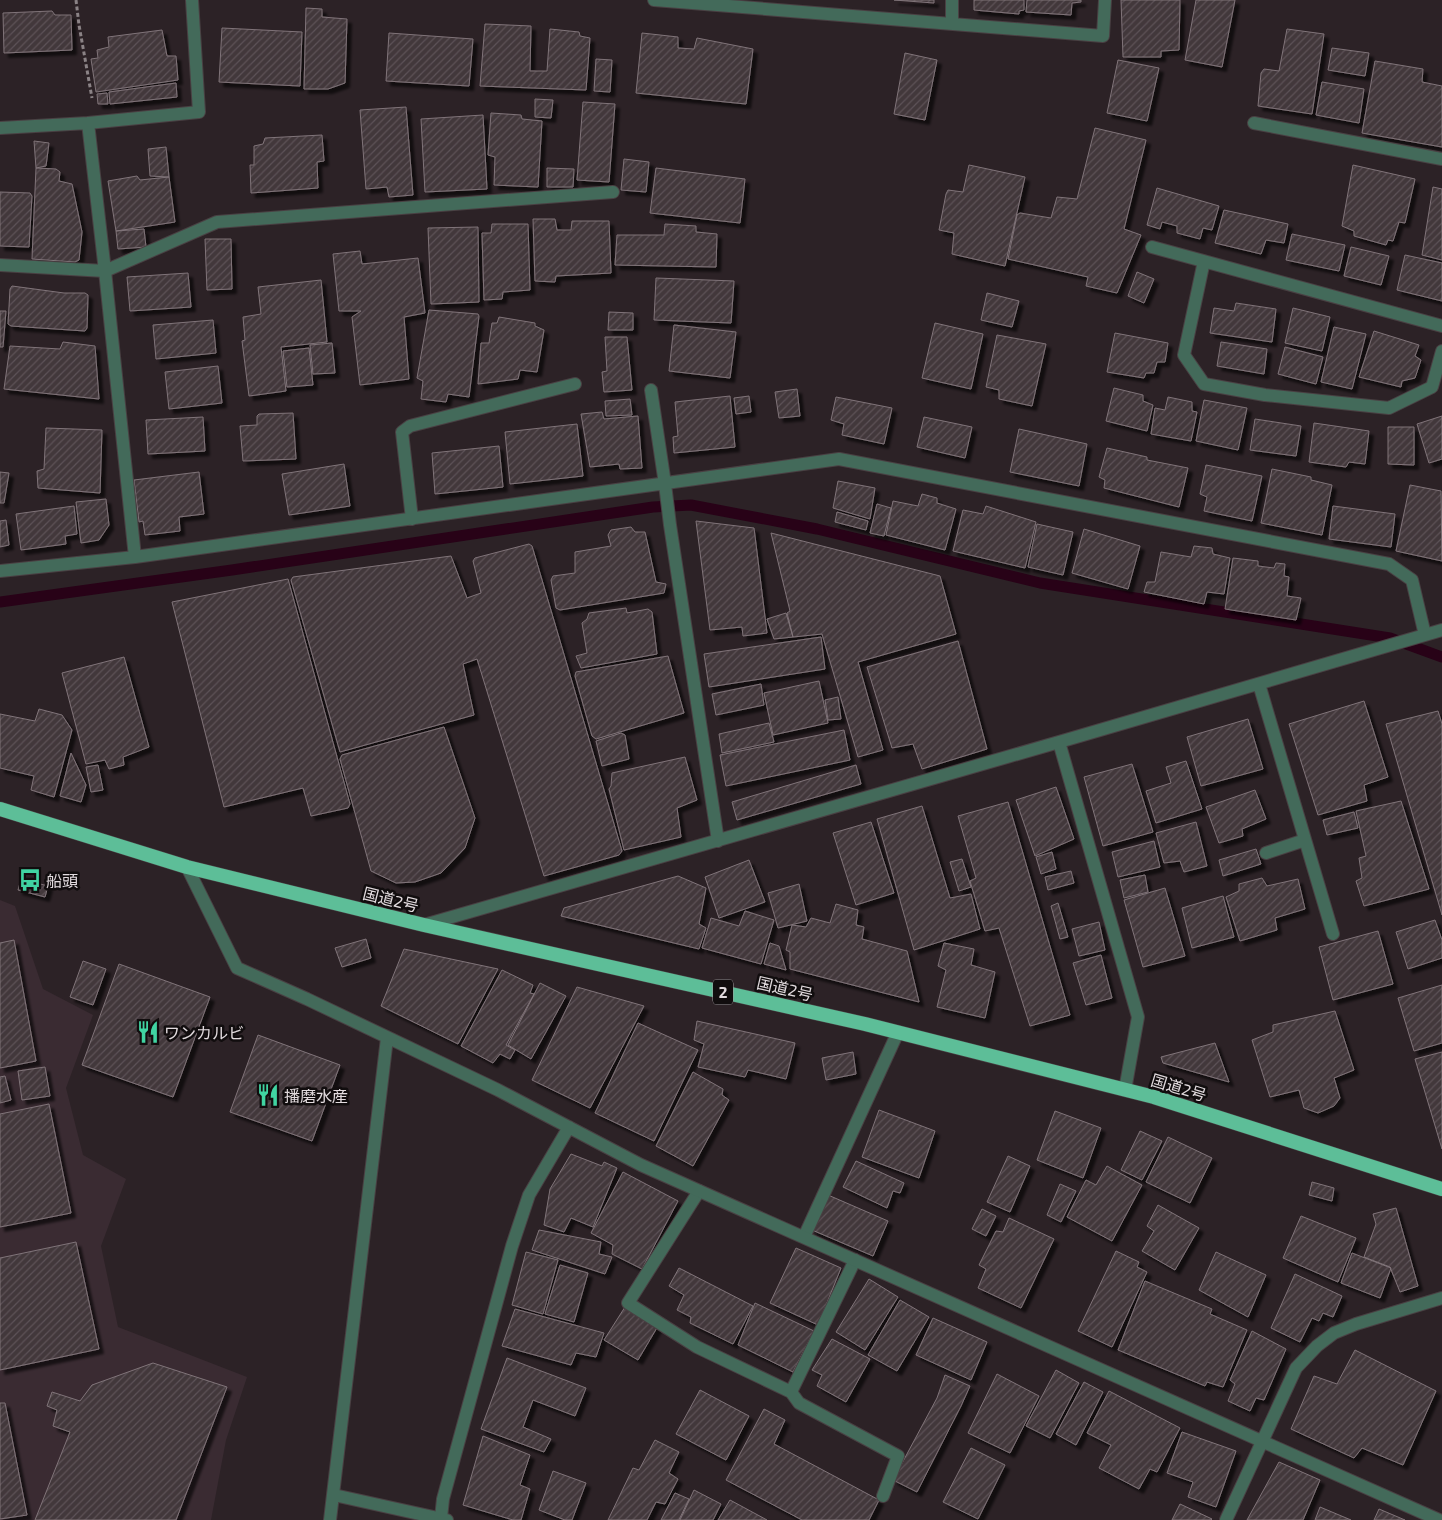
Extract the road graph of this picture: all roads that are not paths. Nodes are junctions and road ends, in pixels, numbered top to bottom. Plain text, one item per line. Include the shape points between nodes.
1 (192, 0) edge
2 (654, 0) edge
3 (952, 0) edge
4 (1105, 0) edge
5 (804, 6) edge
6 (952, 24) junction
7 (1254, 122) dead end
8 (92, 123) junction
9 (0, 128) edge
10 (1442, 159) edge
11 (613, 192) dead end
12 (1152, 247) dead end
13 (1204, 261) junction
14 (0, 265) edge
15 (105, 271) junction
16 (1442, 326) edge
17 (1442, 351) edge
18 (575, 384) dead end
19 (651, 390) dead end
20 (665, 487) junction
21 (412, 519) junction
22 (134, 557) junction
23 (0, 571) edge
24 (1441, 631) edge
25 (1423, 635) junction
26 (1259, 684) junction
27 (1059, 742) junction
28 (0, 809) edge
29 (1305, 840) junction
30 (718, 841) junction
31 (1266, 852) dead end
32 (188, 868) junction
33 (424, 925) junction
34 (1333, 934) dead end
35 (898, 1032) junction
36 (387, 1038) junction
37 (1125, 1090) junction
38 (569, 1127) junction
39 (1442, 1189) edge
40 (699, 1191) junction
41 (804, 1237) junction
42 (855, 1260) junction
43 (1442, 1298) edge
44 (791, 1392) junction
45 (1261, 1442) junction
46 (334, 1495) junction
47 (883, 1496) dead end
48 (444, 1519) edge
49 (330, 1520) edge
50 (1226, 1520) edge
51 (1439, 1520) edge

1 - 8 street via 199,112
2 - 5 street
3 - 6 street
4 - 6 street via 1103,36
5 - 6 street
7 - 10 street
8 - 9 street
8 - 15 street
11 - 15 street via 217,222
12 - 13 street
13 - 16 street
13 - 17 street via 1184,355 1204,384 1265,395 1389,408 1432,388
14 - 15 street
15 - 22 street
18 - 21 street via 410,426 402,432
19 - 20 street
20 - 21 street
20 - 25 street via 839,460 1389,564 1412,580
20 - 30 street
21 - 22 street
22 - 23 street
24 - 25 street
25 - 26 street
26 - 27 street
26 - 29 street
27 - 30 street
27 - 37 street via 1138,1017
28 - 32 highway, 国道2号 / 2
29 - 31 street
29 - 34 street
30 - 33 street
32 - 33 highway, 国道2号 / 2
32 - 36 street via 237,968
33 - 35 highway, 国道2号 / 2
35 - 37 highway, 国道2号 / 2
35 - 41 street
36 - 38 street
36 - 46 street
37 - 39 highway, 国道2号 / 2
38 - 40 street
38 - 48 street via 529,1195 512,1246 443,1499
40 - 41 street
40 - 44 street via 628,1303 697,1347
41 - 42 street
42 - 44 street
42 - 45 street
43 - 45 street via 1356,1324 1334,1333 1317,1346 1296,1368
44 - 47 street via 799,1403 898,1456
45 - 50 street
45 - 51 street
46 - 48 street
46 - 49 street

